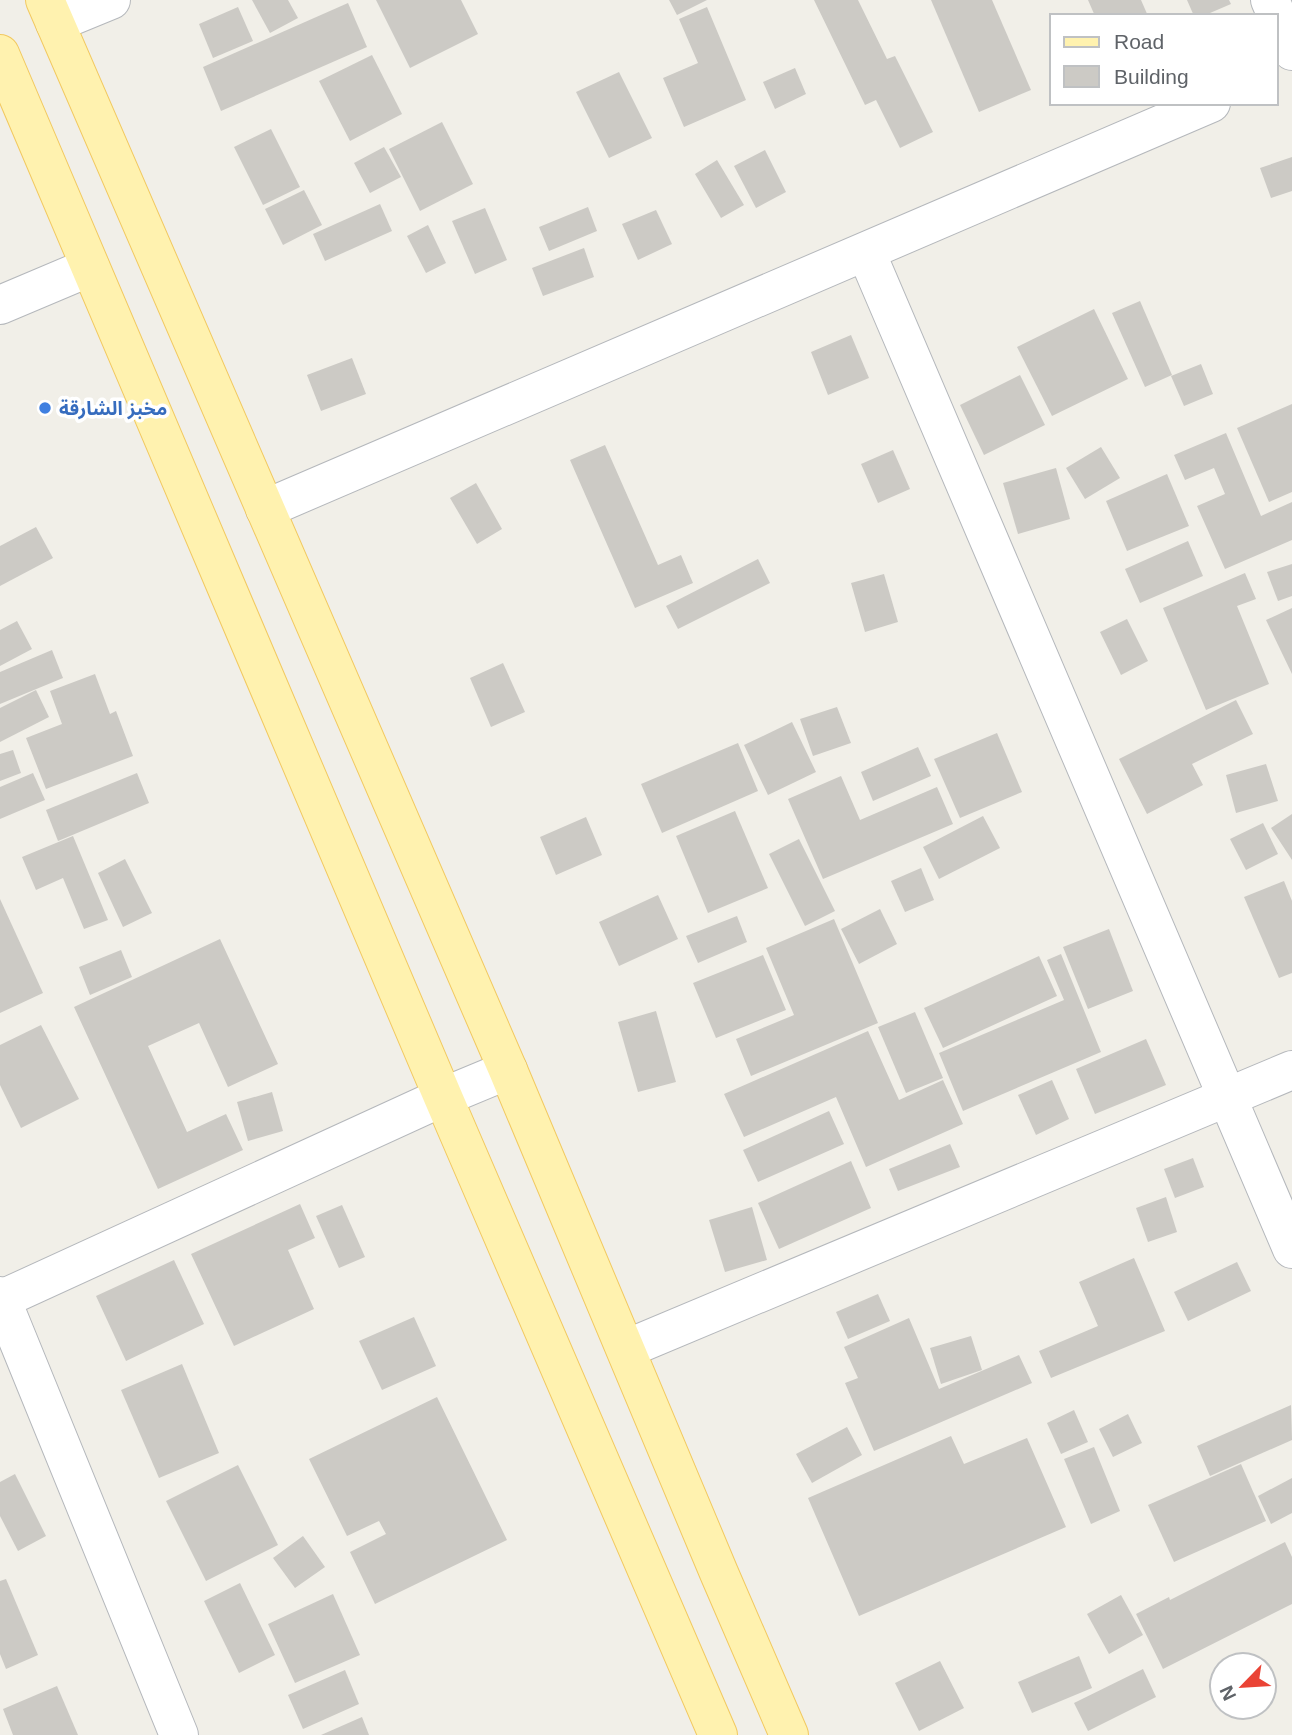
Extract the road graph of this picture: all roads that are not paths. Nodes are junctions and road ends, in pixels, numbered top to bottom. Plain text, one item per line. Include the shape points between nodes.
1 (111, 0) edge
2 (50, 12) edge
3 (1278, 19) edge
4 (1292, 51) edge
5 (0, 54) edge
6 (1206, 105) edge
7 (866, 252) junction
8 (90, 267) junction
9 (0, 305) edge
10 (265, 509) junction
11 (508, 1070) junction
12 (1292, 1070) edge
13 (443, 1097) junction
14 (1226, 1098) junction
15 (1292, 1249) edge
16 (1, 1298) edge
17 (626, 1349) junction
18 (179, 1735) edge
19 (718, 1735) edge
20 (789, 1735) edge

1 - 2 street
2 - 10 main road
3 - 4 street
5 - 8 main road
6 - 7 street
7 - 10 street
7 - 14 street
8 - 9 street
8 - 13 main road
10 - 11 main road
11 - 13 street
11 - 17 main road
12 - 14 street
13 - 16 street
13 - 19 main road
14 - 15 street
14 - 17 street
16 - 18 street
17 - 20 main road

